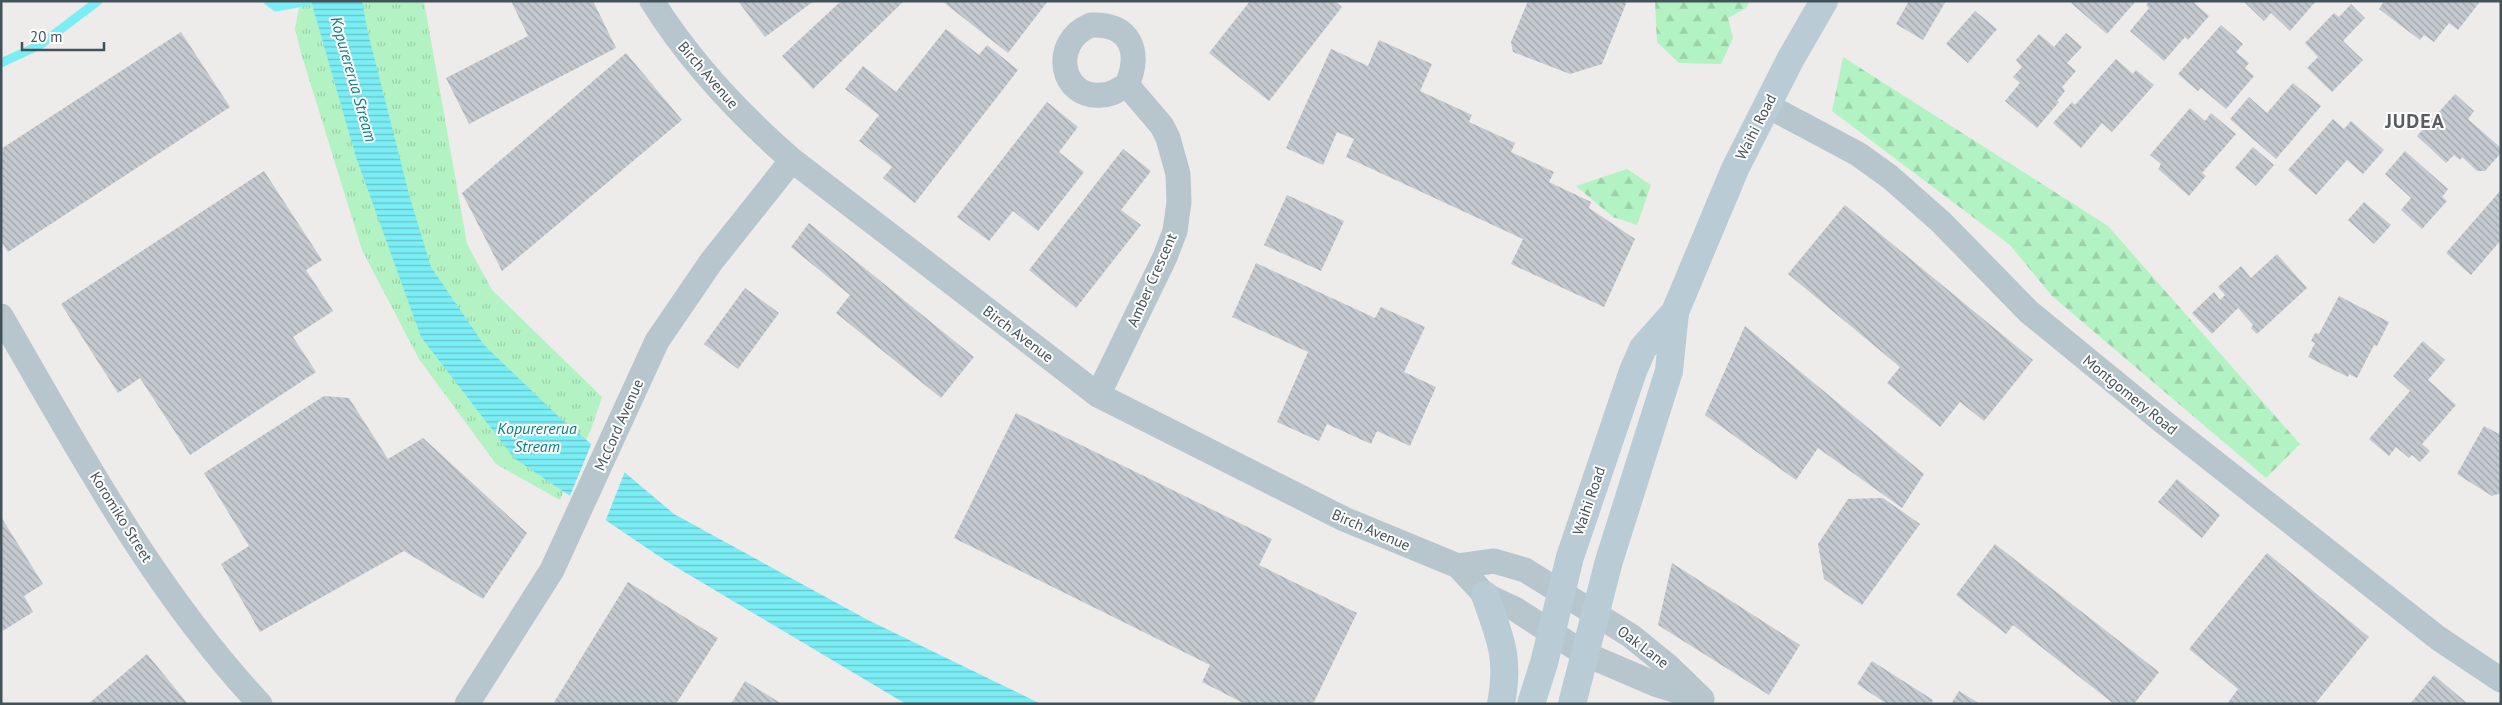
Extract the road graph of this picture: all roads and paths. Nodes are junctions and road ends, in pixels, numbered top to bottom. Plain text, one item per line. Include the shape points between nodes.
1 (652, 1) edge
2 (1824, 1) edge
3 (1127, 85) dead end
4 (1766, 105) junction
5 (792, 160) junction
6 (1675, 312) junction
7 (1, 316) edge
8 (1098, 395) junction
9 (1458, 566) junction
10 (1485, 595) junction
11 (1578, 603) junction
12 (1568, 643) junction
13 (2501, 680) edge
14 (1706, 701) edge
15 (260, 704) edge
16 (466, 704) edge
17 (1501, 704) edge
18 (1531, 704) edge
19 (1572, 704) edge

1 - 5 street, Birch Avenue via 689,55 748,120
2 - 4 main road, Waihi Road
3 - 8 street, Amber Crescent via 1162,126 1168,138 1178,174 1179,202 1175,231 1165,257
4 - 6 main road, Waihi Road via 1731,177
4 - 13 street, Montgomery Road via 1858,154 1890,177 1941,222 2029,312 2438,638
5 - 8 street, Birch Avenue
5 - 16 street, McCord Avenue via 673,315 640,377 552,570
6 - 11 main road, Waihi Road via 1669,371 1609,561
6 - 11 main road, Waihi Road via 1643,348 1633,371 1570,554
7 - 15 street, Koromiko Street via 155,572 232,674
8 - 9 street, Birch Avenue via 1344,519
9 - 10 street, Birch Avenue
9 - 11 street via 1494,561 1525,570
10 - 12 street, Birch Avenue
10 - 17 main road via 1506,667
11 - 12 main road, Waihi Road
11 - 12 main road, Waihi Road
11 - 14 street, Oak Lane via 1631,636
12 - 14 street, Oak Lane via 1655,684
12 - 18 main road, Waihi Road
12 - 19 main road, Waihi Road

